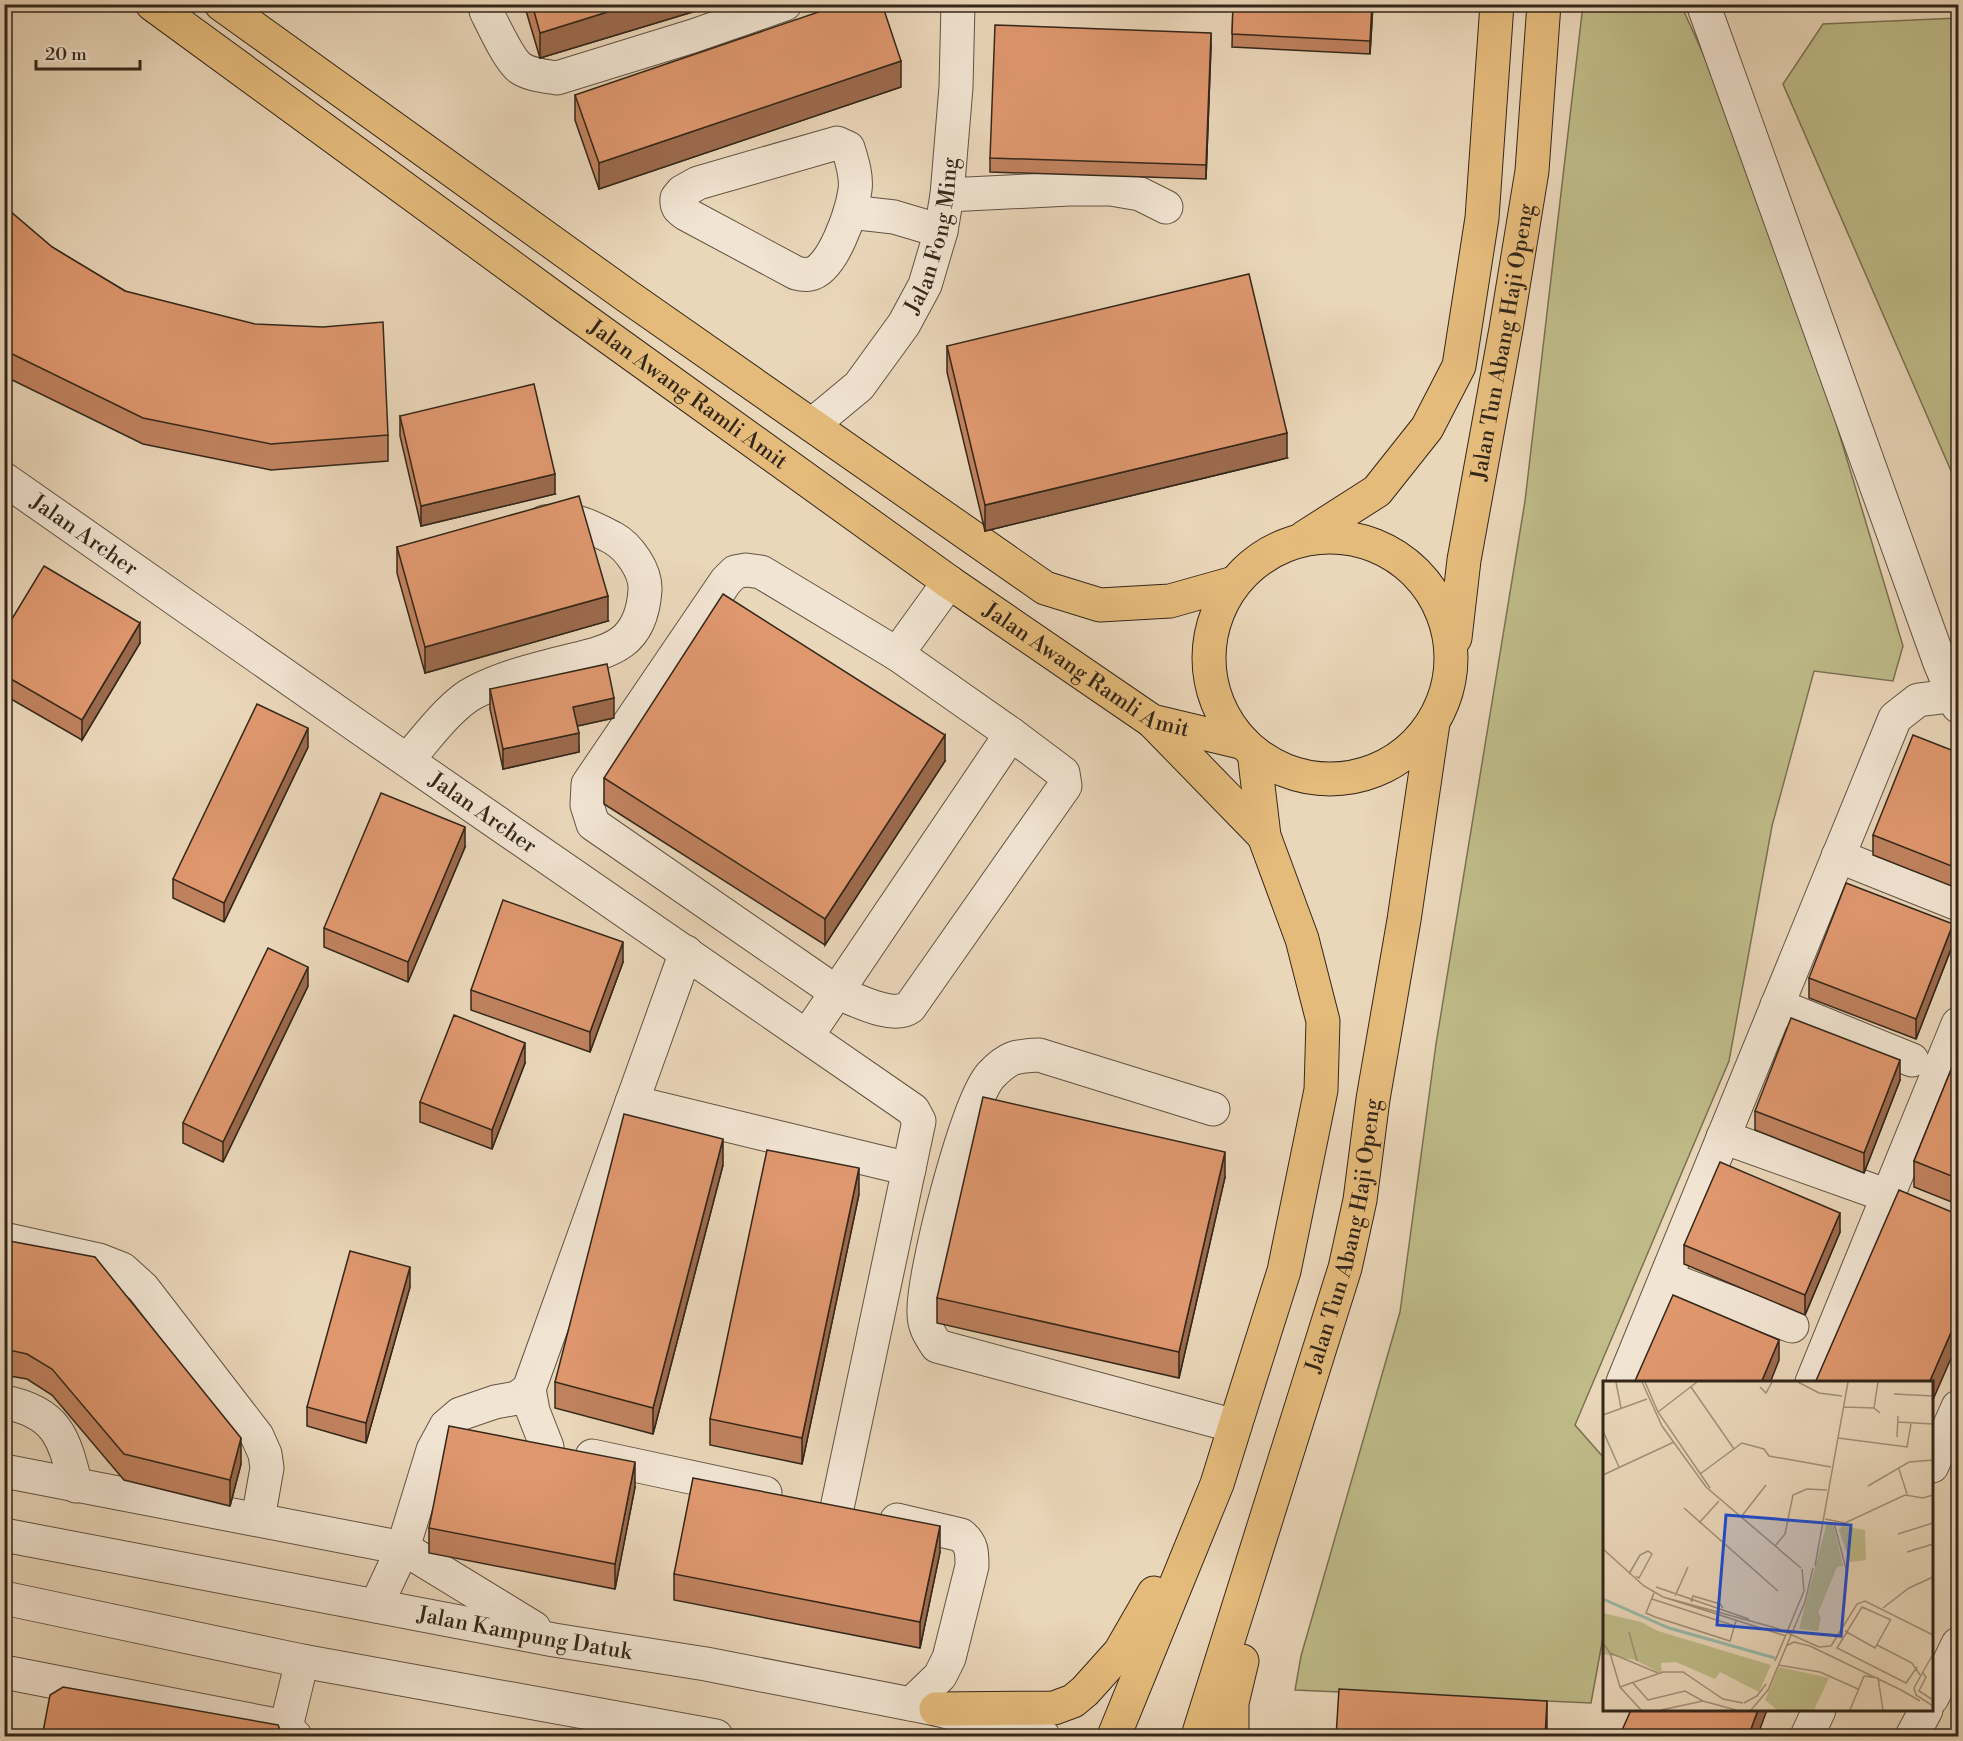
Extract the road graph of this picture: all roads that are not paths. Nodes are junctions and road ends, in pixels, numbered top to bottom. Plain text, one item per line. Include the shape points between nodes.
1 (153, 4) edge
2 (484, 4) edge
3 (784, 4) edge
4 (958, 4) edge
5 (1497, 4) edge
6 (1544, 4) edge
7 (1703, 4) edge
8 (231, 8) edge
9 (947, 195) junction
10 (1166, 207) dead end
11 (850, 212) junction
12 (941, 231) junction
13 (812, 424) junction
14 (4, 479) edge
15 (511, 527) edge
16 (1301, 540) junction
17 (949, 582) junction
18 (1234, 583) junction
19 (897, 654) junction
20 (1451, 678) junction
21 (1956, 699) edge
22 (1152, 721) junction
23 (1433, 723) junction
24 (1011, 734) junction
25 (1249, 747) junction
26 (408, 759) junction
27 (1264, 837) junction
28 (1838, 856) junction
29 (1959, 904) edge
30 (686, 952) junction
31 (836, 992) junction
32 (1777, 1005) junction
33 (1959, 1024) edge
34 (807, 1036) junction
35 (1912, 1060) dead end
36 (632, 1102) junction
37 (1213, 1109) dead end
38 (1723, 1137) junction
39 (909, 1169) junction
40 (1888, 1196) junction
41 (4, 1239) edge
42 (1666, 1278) junction
43 (1792, 1326) dead end
44 (1624, 1381) edge
45 (1813, 1381) edge
46 (529, 1389) junction
47 (1306, 1394) junction
48 (4, 1402) edge
49 (1959, 1407) edge
50 (446, 1426) junction
51 (1235, 1426) junction
52 (547, 1447) junction
53 (1933, 1464) edge
54 (4, 1471) edge
55 (1217, 1484) junction
56 (76, 1486) junction
57 (857, 1512) junction
58 (258, 1519) junction
59 (4, 1535) edge
60 (402, 1548) junction
61 (4, 1598) edge
62 (376, 1606) junction
63 (554, 1640) junction
64 (1958, 1647) edge
65 (302, 1661) junction
66 (5, 1675) edge
67 (1933, 1696) edge
68 (923, 1706) junction
69 (1819, 1711) edge
70 (1925, 1711) edge
71 (290, 1732) edge
72 (716, 1737) edge
73 (1043, 1737) edge
74 (1114, 1737) edge
75 (1198, 1737) edge
76 (1232, 1737) edge
77 (1807, 1737) edge
78 (1912, 1737) edge

1 - 17 main road, Jalan Awang Ramli Amit
2 - 3 street via 520,68 557,78
4 - 9 street, Jalan Fong Ming
5 - 16 main road, Jalan Tun Abang Haji Openg via 1482,218 1459,366 1426,428 1377,491
6 - 20 main road, Jalan Tun Abang Haji Openg via 1532,171 1464,560
7 - 21 street
8 - 13 main road, Jalan Awang Ramli Amit via 627,296
9 - 10 street via 1111,189 1140,194
9 - 12 street, Jalan Fong Ming
11 - 11 street via 824,266 811,274 796,273 686,214 679,209 676,198 698,183 837,143 848,148 853,164 855,188
11 - 12 street via 894,217
12 - 13 street, Jalan Fong Ming via 925,285 904,324 859,386
13 - 18 main road, Jalan Awang Ramli Amit via 1046,588 1100,605 1170,600
14 - 26 street, Jalan Archer
15 - 26 street via 570,519 617,541 637,562 645,584 639,623 606,652 507,677 472,693
16 - 18 main road via 1264,555
16 - 20 main road via 1341,537 1380,546 1414,569 1438,601 1451,638
17 - 19 street
17 - 22 main road, Jalan Awang Ramli Amit
18 - 25 main road via 1217,613 1209,647 1211,682 1223,714
19 - 24 street
19 - 31 street via 761,572 735,572 588,784 586,805 593,824
20 - 23 main road
21 - 28 street via 1918,700 1894,718
22 - 25 main road, Jalan Awang Ramli Amit
22 - 27 main road
23 - 25 main road via 1411,748 1383,767 1350,777 1316,778 1283,769
23 - 47 main road, Jalan Tun Abang Haji Openg via 1360,1200 1345,1268
24 - 31 street
24 - 31 street via 1064,773 1065,786 910,1007 904,1011 876,1008
25 - 27 main road
26 - 30 street, Jalan Archer
27 - 51 main road via 1302,939 1323,1021 1321,1090 1284,1271
28 - 29 street
28 - 32 street
30 - 34 street, Jalan Archer
30 - 36 street
31 - 34 street
32 - 35 street
32 - 38 street
33 - 40 street
34 - 39 street, Jalan Archer via 913,1110 919,1121
36 - 39 street
36 - 46 street
37 - 51 street via 1039,1055 1014,1056 989,1076 971,1112 947,1194 925,1289 924,1312 926,1329 937,1347
38 - 40 street
38 - 42 street
39 - 57 street, Jalan Archer
40 - 45 street
41 - 58 street via 99,1260 122,1269 143,1287 257,1437 267,1468
42 - 43 street
42 - 44 street
46 - 50 street via 517,1398 460,1414
46 - 52 street
47 - 75 main road, Jalan Tun Abang Haji Openg
47 - 76 main road via 1232,1703
48 - 56 street via 26,1406 47,1418 69,1457
49 - 53 street
50 - 52 street
50 - 60 street via 433,1450
51 - 55 main road
52 - 57 street
54 - 56 street
55 - 68 main road via 1119,1652 1073,1701 1054,1708
55 - 74 main road
56 - 58 street
57 - 68 street via 961,1535 969,1542 972,1566 949,1658
58 - 60 street
59 - 62 street, Jalan Kampung Datuk
60 - 62 street
60 - 63 street
61 - 65 street
62 - 63 street, Jalan Kampung Datuk
63 - 68 street, Jalan Kampung Datuk via 706,1664
64 - 67 street
65 - 71 street
65 - 72 street
66 - 71 street
68 - 73 street, Jalan Kampung Datuk
69 - 77 street
70 - 78 street

